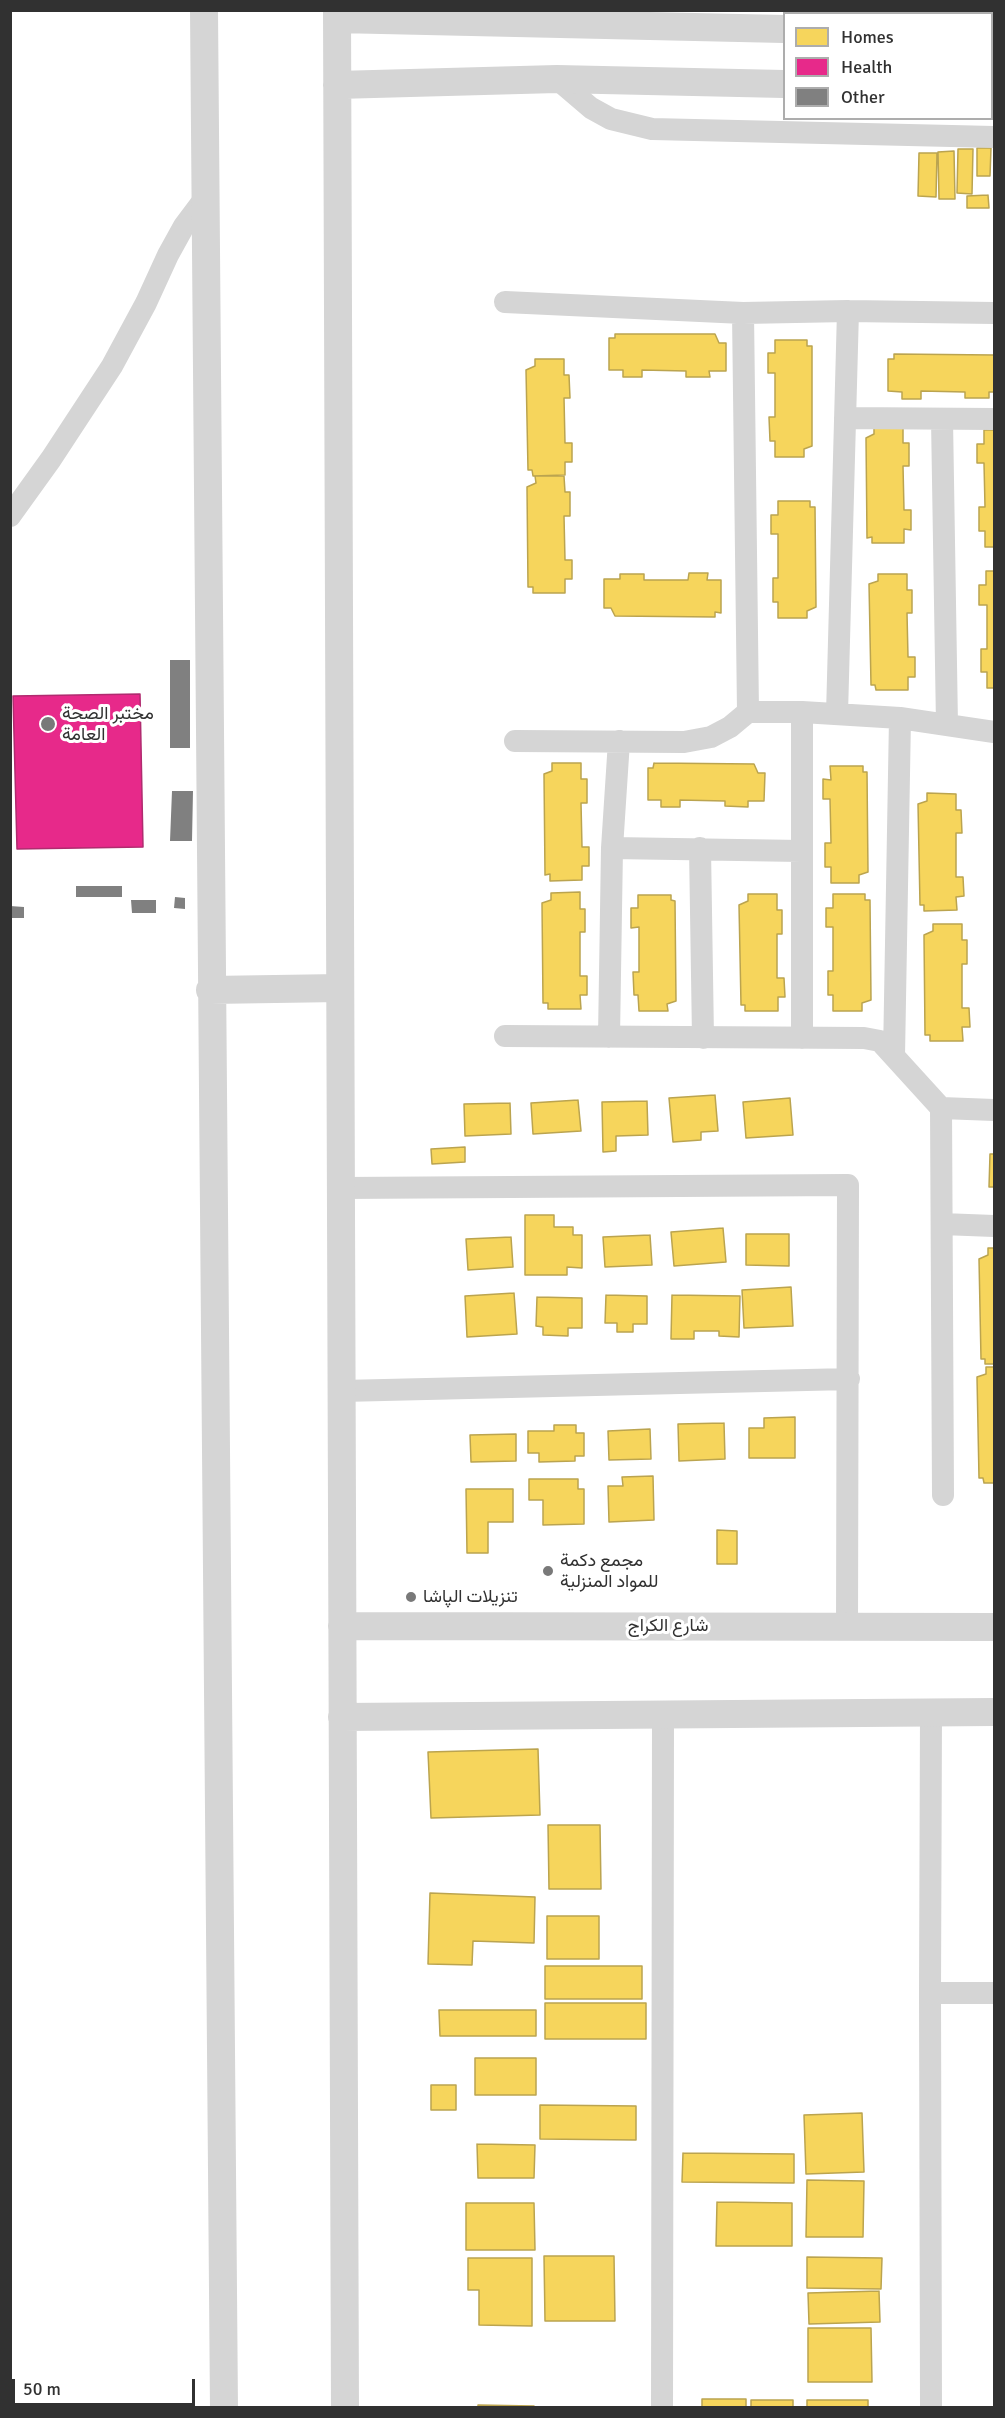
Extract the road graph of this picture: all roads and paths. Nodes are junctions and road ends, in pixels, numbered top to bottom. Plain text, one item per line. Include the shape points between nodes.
1 (204, 10) edge
2 (337, 15) edge
3 (562, 17) edge
4 (783, 29) edge
5 (556, 79) junction
6 (783, 84) edge
7 (337, 86) junction
8 (994, 137) edge
9 (205, 198) junction
10 (505, 302) dead end
11 (848, 311) junction
12 (744, 312) junction
13 (994, 313) edge
14 (845, 417) junction
15 (942, 419) junction
16 (994, 419) edge
17 (10, 516) edge
18 (748, 712) junction
19 (802, 712) junction
20 (837, 714) junction
21 (900, 718) junction
22 (947, 725) junction
23 (994, 732) edge
24 (515, 741) dead end
25 (619, 741) junction
26 (612, 848) junction
27 (700, 848) junction
28 (801, 851) junction
29 (340, 988) junction
30 (210, 990) junction
31 (504, 1036) dead end
32 (609, 1037) junction
33 (702, 1038) junction
34 (802, 1038) junction
35 (894, 1056) junction
36 (941, 1108) junction
37 (994, 1110) edge
38 (341, 1188) junction
39 (942, 1224) junction
40 (994, 1226) edge
41 (849, 1378) junction
42 (342, 1391) junction
43 (943, 1496) dead end
44 (342, 1626) junction
45 (847, 1627) junction
46 (994, 1627) edge
47 (932, 1712) junction
48 (994, 1712) edge
49 (663, 1714) junction
50 (342, 1717) junction
51 (930, 1993) junction
52 (994, 1993) edge
53 (224, 2408) edge
54 (345, 2408) edge
55 (662, 2408) edge
56 (931, 2408) edge

1 - 9 street
2 - 3 street
2 - 7 street
3 - 4 street
5 - 6 street
5 - 7 street
5 - 8 street via 572,95 611,119 652,129
7 - 29 street
9 - 17 street via 184,226 112,366
9 - 30 street
10 - 12 street
11 - 12 street
11 - 13 street
11 - 14 street
12 - 18 street
14 - 15 street
14 - 20 street
15 - 16 street
15 - 22 street
18 - 19 street
18 - 25 street via 711,737 684,742
19 - 20 street
19 - 28 street
20 - 21 street
21 - 22 street
21 - 35 street
22 - 23 street
24 - 25 street
25 - 26 street
26 - 27 street
26 - 32 street
27 - 28 street
27 - 33 street
28 - 34 street
29 - 30 street
29 - 38 street
30 - 53 street
31 - 32 street
32 - 33 street
33 - 34 street
34 - 35 street via 880,1041
35 - 36 street
36 - 37 street
36 - 39 street
38 - 41 street via 848,1185
38 - 42 street
39 - 40 street
39 - 43 street
41 - 42 street
41 - 45 street
42 - 44 street
44 - 45 street, شارع الكراج
44 - 50 street
45 - 46 street, شارع الكراج
47 - 48 street
47 - 49 street
47 - 51 street
49 - 50 street
49 - 55 street
50 - 54 street
51 - 52 street
51 - 56 street

